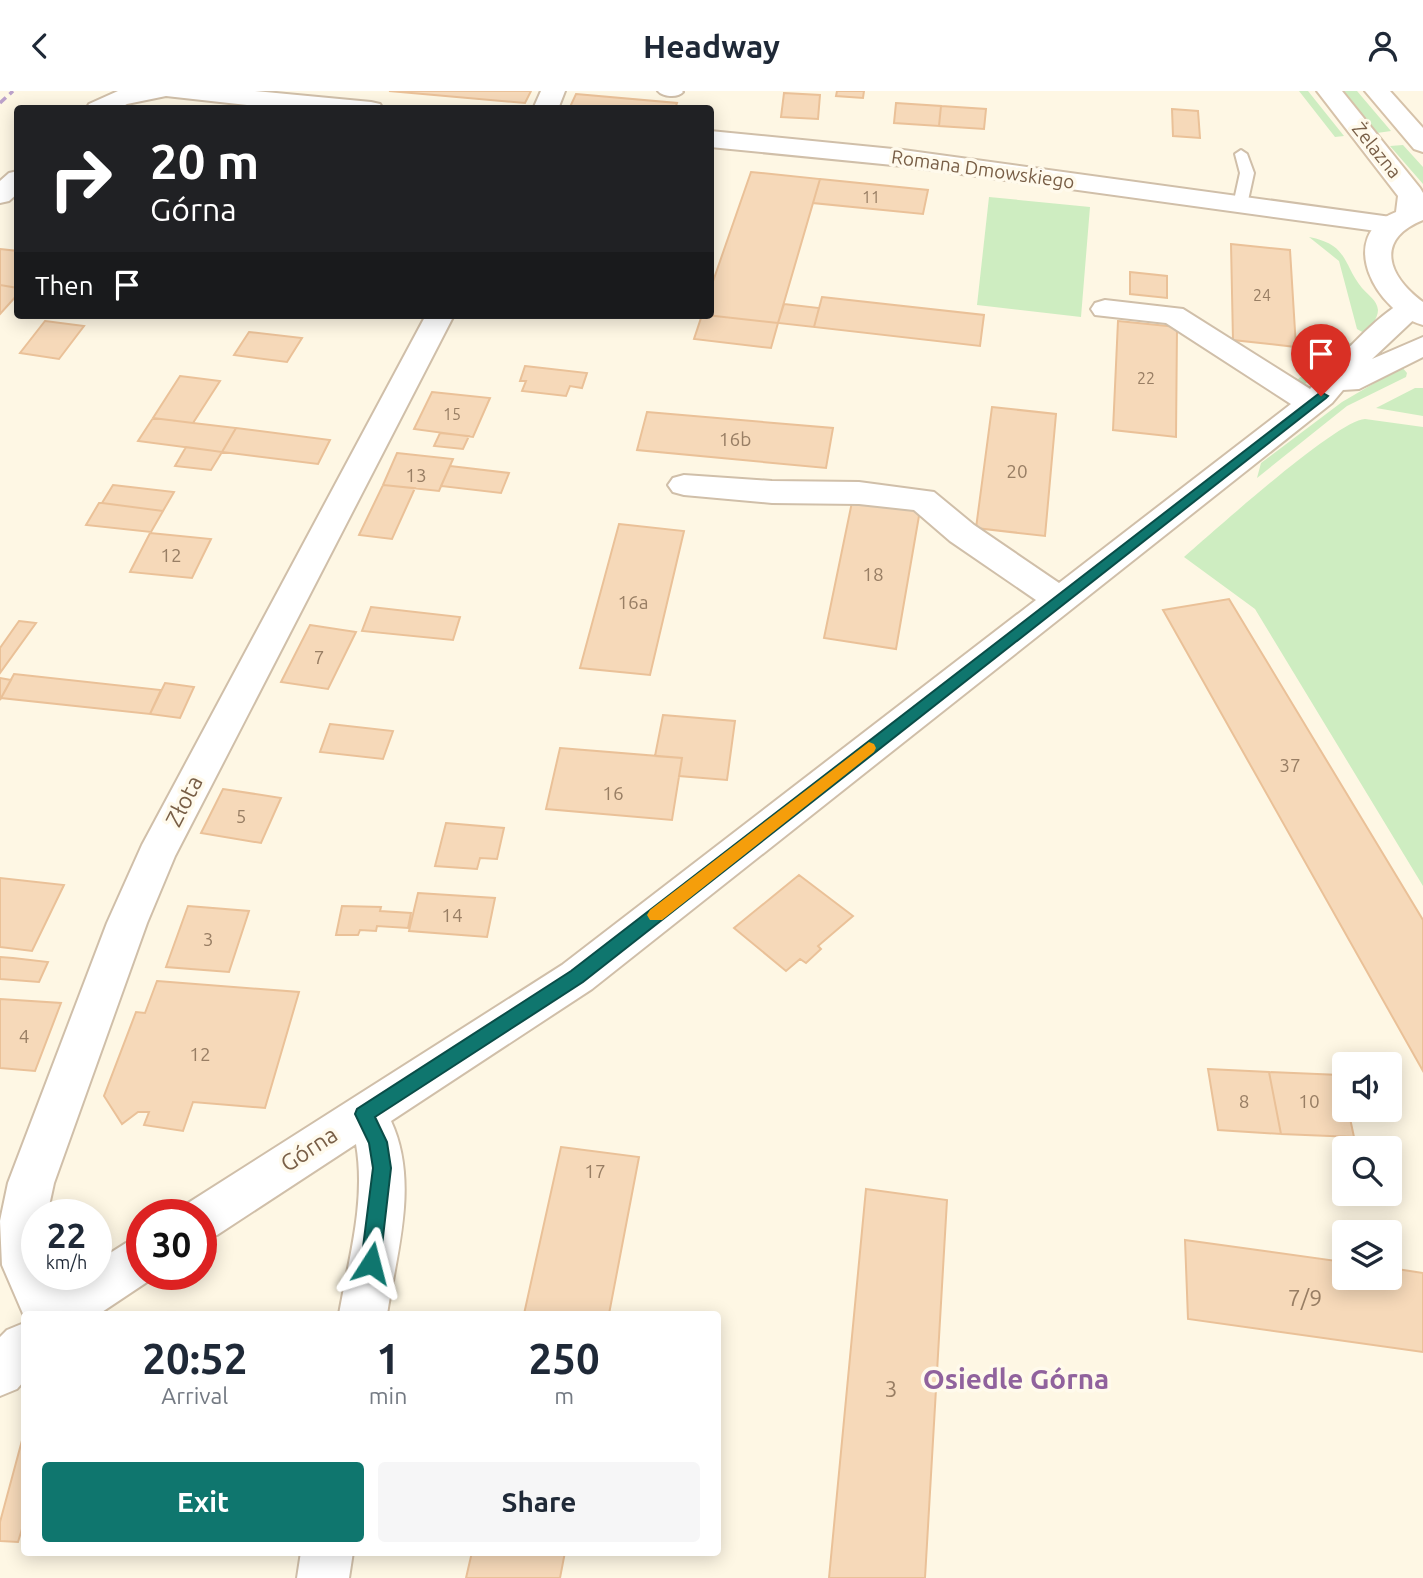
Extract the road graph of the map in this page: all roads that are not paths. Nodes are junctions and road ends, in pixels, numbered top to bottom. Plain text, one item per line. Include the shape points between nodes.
1 (158, 91) edge
2 (184, 91) edge
3 (1329, 91) edge
4 (1377, 91) edge
5 (109, 103) edge
6 (329, 105) edge
7 (714, 139) edge
8 (1423, 144) edge
9 (1241, 153) dead end
10 (14, 183) edge
11 (0, 195) edge
12 (1247, 206) junction
13 (1408, 217) edge
14 (1375, 253) junction
15 (1105, 309) dead end
16 (1417, 312) edge
17 (438, 319) edge
18 (1423, 345) edge
19 (1317, 399) junction
20 (684, 485) dead end
21 (1059, 599) junction
22 (364, 1114) junction
23 (217, 1210) edge
24 (126, 1269) edge
25 (47, 1311) edge
26 (63, 1311) edge
27 (363, 1311) edge
28 (21, 1329) edge
29 (0, 1336) edge
30 (21, 1350) edge
31 (0, 1372) edge
32 (326, 1556) edge
33 (323, 1578) edge

1 - 5 street
2 - 6 street
3 - 13 street, Żelazna via 1407,188
4 - 8 street, Żelazna
7 - 12 street, Romana Dmowskiego via 916,159
9 - 12 lane via 1247,173
10 - 11 street
12 - 13 street, Romana Dmowskiego
12 - 14 street, Romana Dmowskiego
13 - 14 street via 1380,238
14 - 16 street via 1388,286
15 - 19 street via 1173,315 1279,386
16 - 19 street, Górna via 1370,344
17 - 25 street, Złota via 156,856 127,923 31,1182 23,1221 25,1265
18 - 19 street, Górna
19 - 21 street, Górna
20 - 21 street via 923,500 962,533
21 - 22 street, Górna via 577,977
22 - 23 street, Górna
22 - 27 street via 378,1142 382,1168
24 - 26 street
28 - 29 street
30 - 31 street
32 - 33 street

